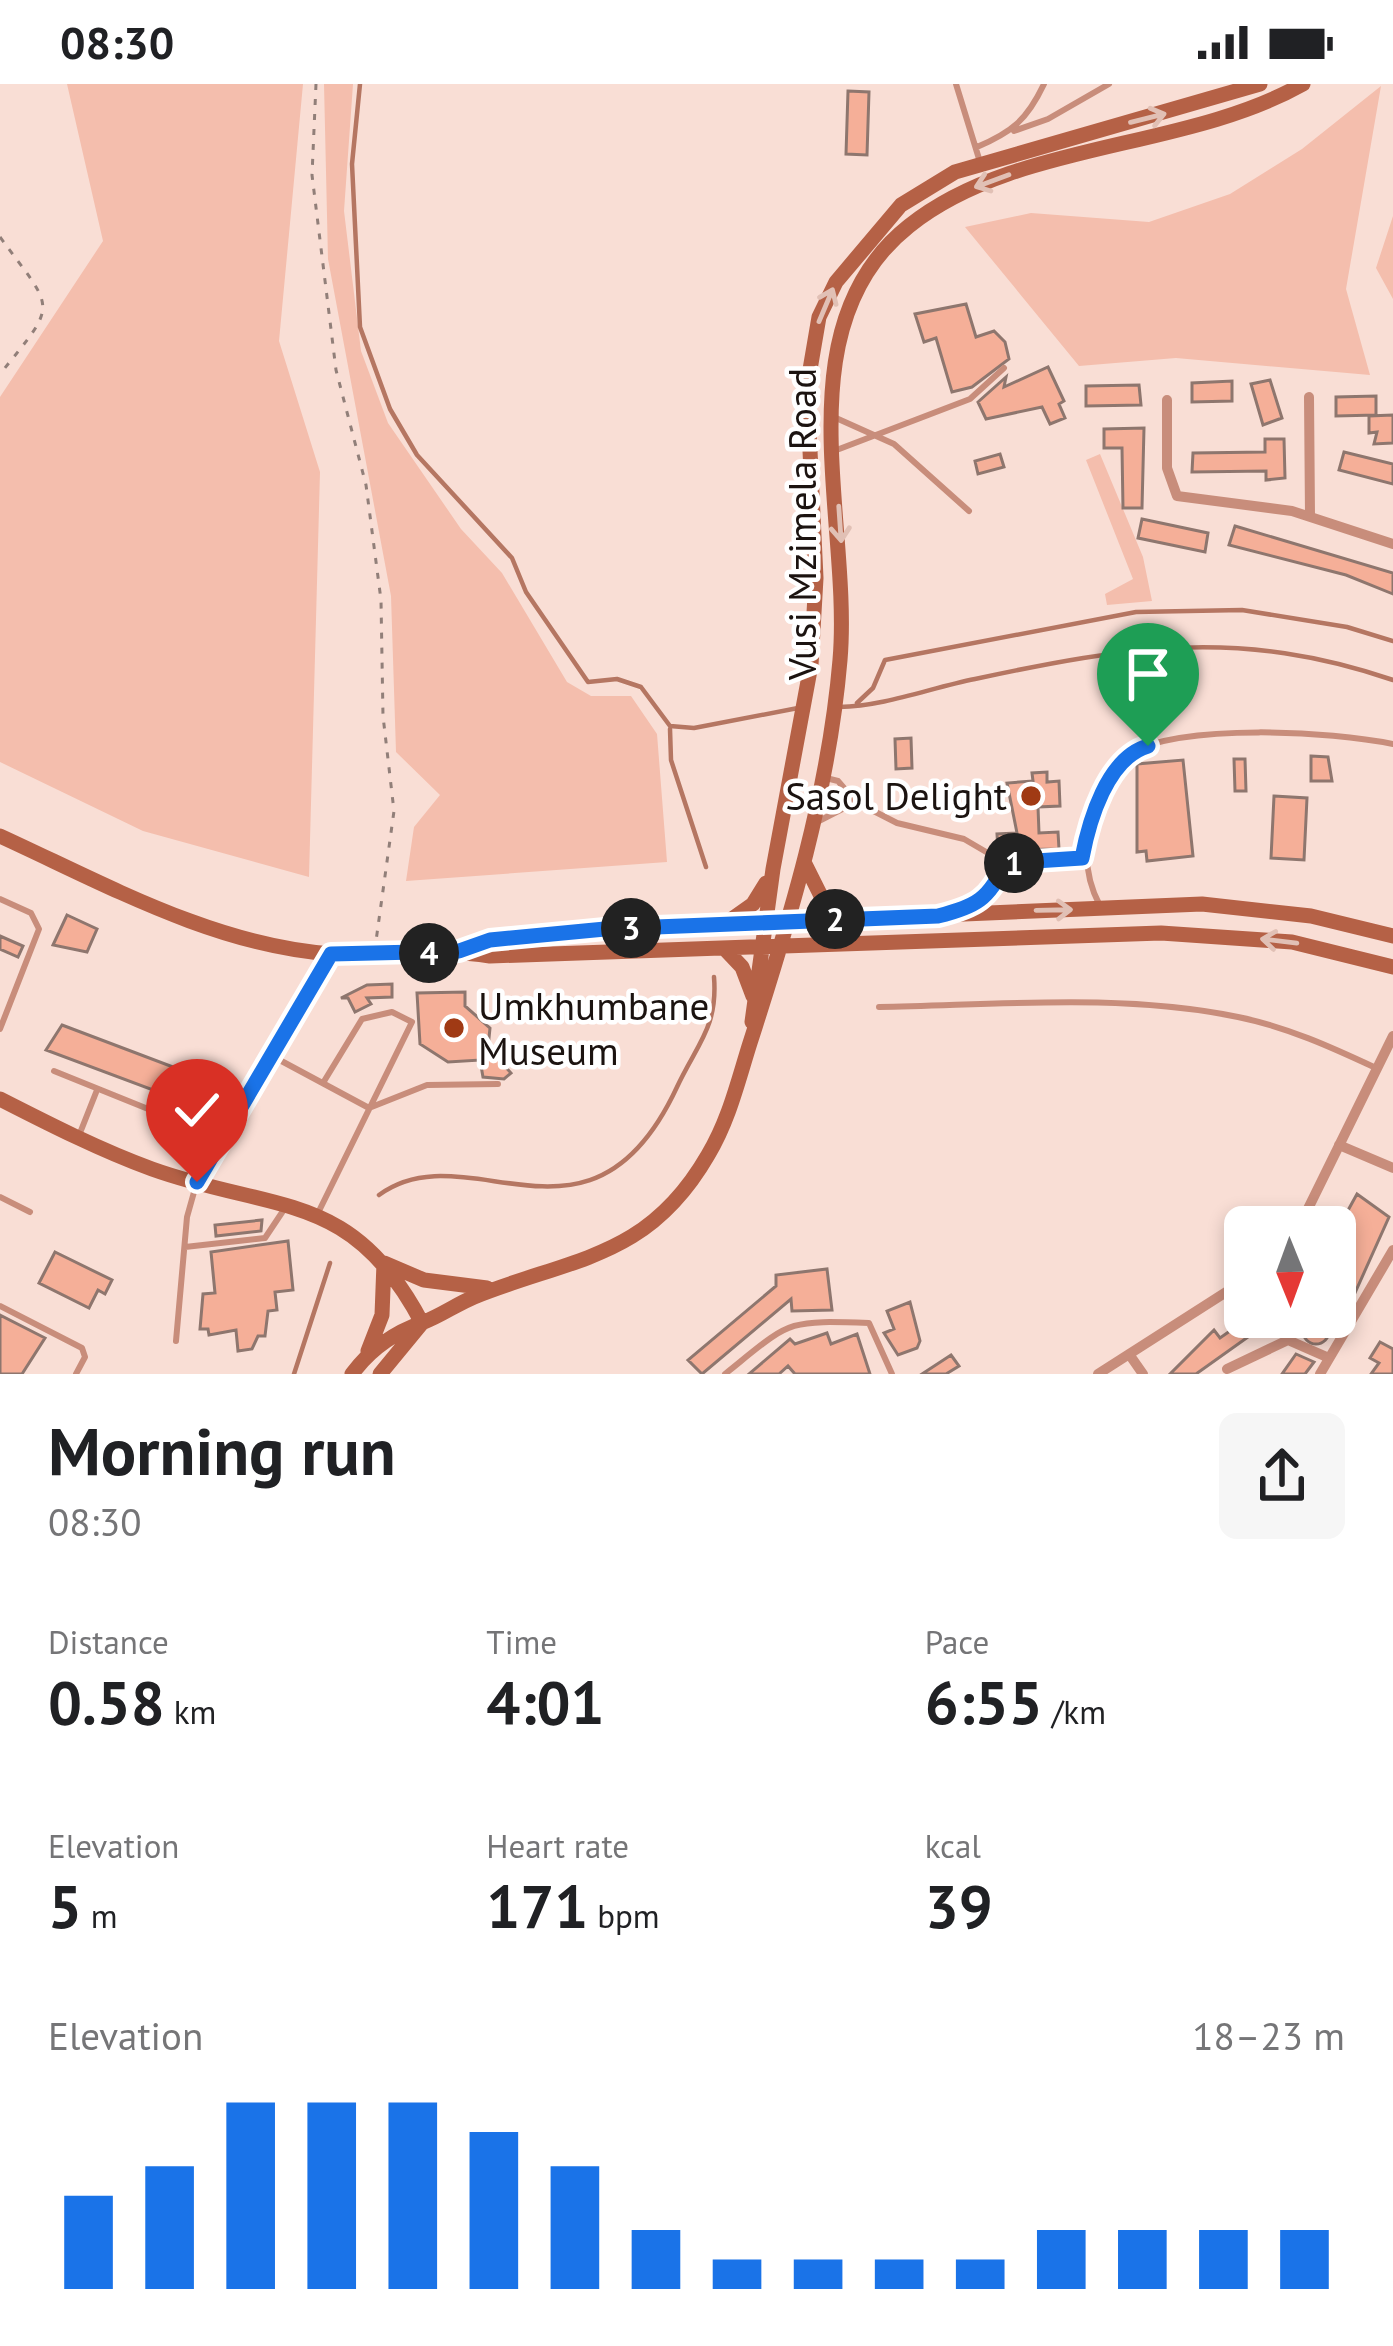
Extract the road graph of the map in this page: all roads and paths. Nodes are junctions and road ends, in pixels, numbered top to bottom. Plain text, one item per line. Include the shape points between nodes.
1 (316, 84) edge
2 (956, 84) edge
3 (1044, 84) edge
4 (1109, 84) edge
5 (1260, 84) edge
6 (1303, 84) edge
7 (1014, 131) junction
8 (978, 154) junction
9 (0, 237) edge
10 (1004, 368) dead end
11 (0, 374) edge
12 (1310, 397) dead end
13 (1167, 400) dead end
14 (831, 415) junction
15 (867, 436) junction
16 (835, 451) junction
17 (969, 511) dead end
18 (1310, 515) junction
19 (1393, 544) edge
20 (1393, 744) edge
21 (821, 777) junction
22 (856, 802) junction
23 (813, 825) junction
24 (0, 836) edge
25 (1082, 858) junction
26 (805, 861) junction
27 (1005, 863) junction
28 (773, 869) junction
29 (0, 898) edge
30 (1101, 909) junction
31 (938, 916) junction
32 (850, 919) junction
33 (788, 920) junction
34 (765, 922) junction
35 (727, 923) junction
36 (1393, 936) edge
37 (763, 946) junction
38 (782, 946) junction
39 (724, 949) junction
40 (459, 951) junction
41 (331, 954) junction
42 (375, 955) junction
43 (1393, 967) edge
44 (754, 1000) junction
45 (879, 1006) dead end
46 (0, 1029) edge
47 (1393, 1036) edge
48 (751, 1041) junction
49 (272, 1055) junction
50 (1376, 1068) junction
51 (54, 1071) dead end
52 (322, 1083) junction
53 (498, 1084) dead end
54 (98, 1088) junction
55 (0, 1099) edge
56 (369, 1108) junction
57 (163, 1114) dead end
58 (79, 1137) junction
59 (1340, 1145) junction
60 (1393, 1168) edge
61 (197, 1182) junction
62 (0, 1197) edge
63 (286, 1204) junction
64 (1310, 1206) edge
65 (30, 1212) dead end
66 (318, 1213) junction
67 (184, 1247) junction
68 (1393, 1250) edge
69 (384, 1263) junction
70 (500, 1288) junction
71 (1224, 1293) edge
72 (0, 1306) edge
73 (422, 1323) junction
74 (176, 1341) dead end
75 (1129, 1354) junction
76 (1329, 1358) junction
77 (364, 1359) junction
78 (1226, 1369) dead end
79 (76, 1374) edge
80 (352, 1374) edge
81 (380, 1374) edge
82 (724, 1374) edge
83 (892, 1374) edge
84 (1099, 1374) edge
85 (1143, 1374) edge
86 (1320, 1374) edge

1 - 42 path via 312,175 325,283 336,370 367,485 381,600 394,812
2 - 8 lane
3 - 7 lane
4 - 7 lane
8 -> 5 main road, Vusi Mzimela Road
6 -> 14 main road, Vusi Mzimela Road via 1227,118 985,183 906,228 872,269 837,334
7 - 8 lane
28 -> 8 main road, Vusi Mzimela Road via 811,665 816,578 807,388 819,316 836,282 901,205
9 - 11 path via 43,296 43,320
10 - 15 lane via 970,399
12 - 18 street
13 - 18 street via 1167,468 1177,496
14 - 15 lane
14 - 16 main road, Vusi Mzimela Road
15 - 16 lane
15 - 17 lane via 894,444
16 -> 21 main road, Vusi Mzimela Road via 840,661
18 - 19 street
20 - 25 lane via 1276,733 1138,748 1096,810
21 - 22 lane via 838,781
21 - 23 main road, Vusi Mzimela Road
22 - 23 lane
22 - 27 lane via 916,830 970,841
23 - 26 main road, Vusi Mzimela Road
24 - 41 main road via 238,938
25 - 27 lane
25 - 30 lane
26 - 32 main road via 824,902
26 - 33 main road, Vusi Mzimela Road
27 - 31 lane via 987,899
28 - 34 main road, Vusi Mzimela Road
28 - 35 main road via 753,904
29 - 46 lane via 31,913 39,929
31 -> 30 main road
30 - 36 main road via 1202,904
31 - 32 main road
32 - 33 main road
33 - 34 main road
33 - 38 main road, Vusi Mzimela Road
34 - 35 main road
34 - 37 main road, Vusi Mzimela Road
35 - 40 main road via 490,940
37 - 38 main road
37 - 39 main road
37 - 44 main road, Vusi Mzimela Road
43 -> 38 main road via 1230,936
38 - 48 main road, Vusi Mzimela Road
39 - 40 main road
39 - 44 main road via 742,967
40 - 42 main road
41 - 42 main road
41 - 49 street
44 - 48 main road, Vusi Mzimela Road
45 - 50 lane via 1166,1006 1307,1036
47 - 50 street
48 - 70 main road, Vusi Mzimela Road via 718,1137 661,1217 594,1259
49 - 52 lane
49 - 61 street
50 - 59 street
51 - 54 lane
52 - 56 lane
52 - 56 lane via 362,1019 392,1012 412,1022
53 - 56 lane via 427,1085
54 - 57 lane
54 - 58 lane
55 - 58 main road
56 - 66 lane
58 - 61 main road
59 - 60 street
59 - 64 street
61 - 63 main road
61 - 67 lane
62 - 65 lane
63 - 66 main road
63 - 67 lane via 265,1238
66 - 69 main road
67 - 74 lane
68 - 76 street
69 - 70 main road via 424,1280
69 - 73 main road
69 - 77 main road via 382,1315
70 - 73 main road, Vusi Mzimela Road
71 - 75 street
72 - 79 lane via 79,1345 85,1357
73 - 77 main road, Vusi Mzimela Road
73 - 81 main road, Vusi Mzimela Road
75 - 84 street
75 - 85 street
76 - 78 street via 1288,1340
76 - 86 street
77 - 80 main road, Vusi Mzimela Road
82 - 83 lane via 801,1321 869,1323

